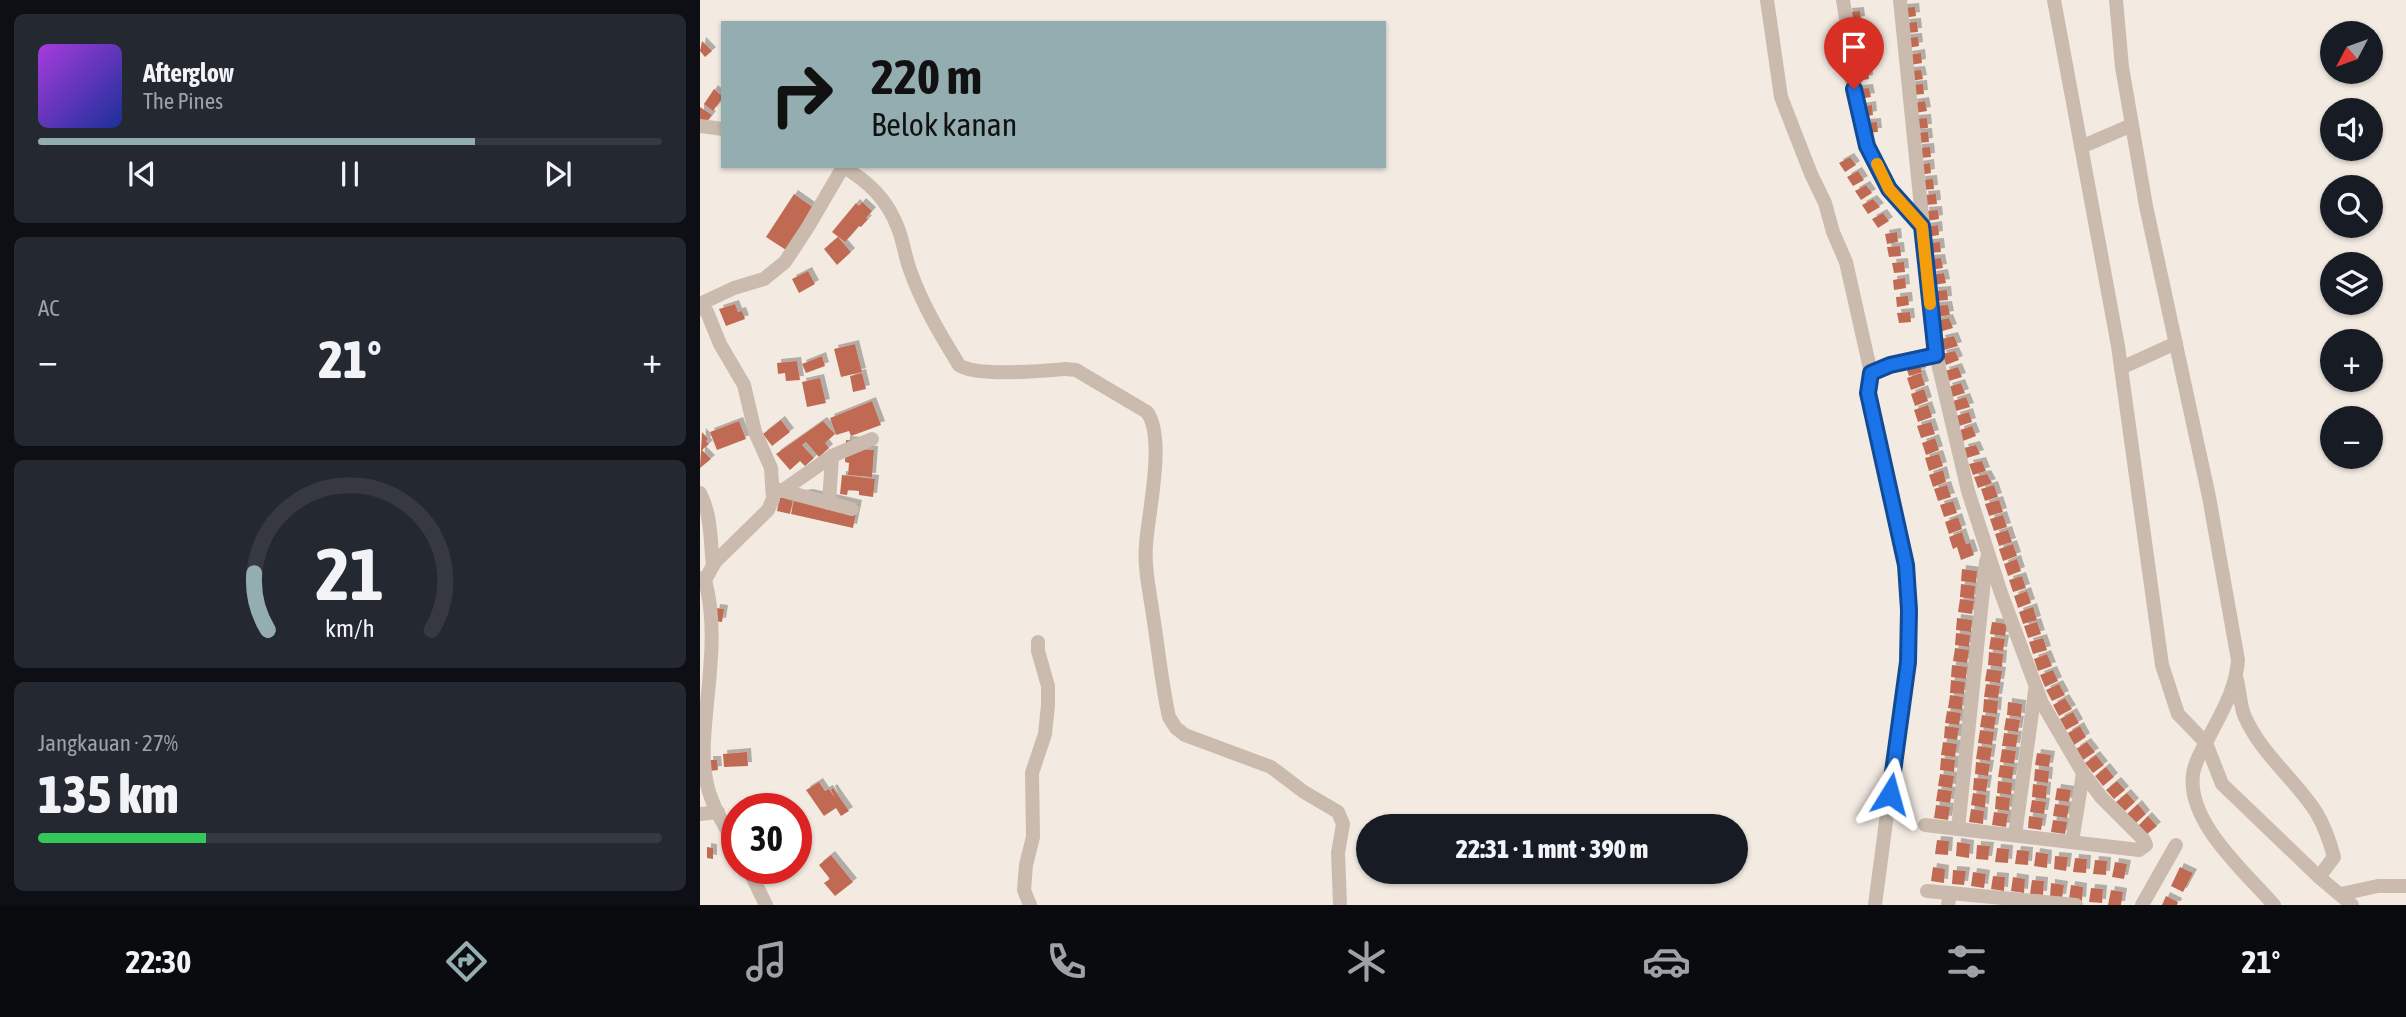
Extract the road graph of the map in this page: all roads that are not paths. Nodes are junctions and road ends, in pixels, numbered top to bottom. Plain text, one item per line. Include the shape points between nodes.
1 (1767, 0) edge
2 (1843, 0) edge
3 (1900, 0) edge
4 (2054, 0) edge
5 (2116, 0) edge
6 (2132, 125) junction
7 (700, 126) edge
8 (721, 129) edge
9 (2081, 147) junction
10 (841, 168) edge
11 (845, 168) edge
12 (1922, 226) junction
13 (700, 305) edge
14 (2176, 343) junction
15 (1936, 355) junction
16 (2121, 368) junction
17 (1871, 373) junction
18 (872, 439) dead end
19 (832, 456) junction
20 (777, 489) junction
21 (700, 493) edge
22 (829, 503) junction
23 (852, 509) dead end
24 (1989, 554) junction
25 (713, 566) junction
26 (702, 579) edge
27 (1038, 642) dead end
28 (2237, 677) junction
29 (2036, 687) junction
30 (2206, 743) junction
31 (2083, 773) junction
32 (718, 812) junction
33 (700, 814) edge
34 (721, 818) edge
35 (1925, 825) dead end
36 (1958, 829) junction
37 (2015, 835) junction
38 (2072, 842) junction
39 (2176, 845) dead end
40 (2319, 877) junction
41 (756, 884) edge
42 (2406, 886) edge
43 (1927, 891) dead end
44 (2341, 894) junction
45 (1949, 899) edge
46 (2009, 902) edge
47 (766, 905) edge
48 (1030, 905) edge
49 (1340, 905) edge
50 (1875, 905) edge
51 (2070, 905) edge
52 (2142, 905) edge
53 (2274, 905) edge
54 (2353, 905) edge

1 - 17 street via 1780,97 1846,262
2 - 12 street via 1850,72 1867,146 1889,189
3 - 12 street
4 - 9 street
5 - 6 street
6 - 9 street
6 - 14 street
7 - 8 street
9 - 16 street
10 - 13 street via 785,262 764,279
11 - 49 street via 881,196 891,211 929,317 958,365 993,372 1076,370 1151,417 1156,440 1145,568 1168,717 1185,735 1271,767 1338,812 1342,824
12 - 15 street
13 - 20 street via 744,385 755,432
14 - 16 street
14 - 28 street via 2209,497 2238,660
15 - 17 street
15 - 24 street via 1968,491
16 - 30 street via 2162,665 2178,714
17 - 50 street via 1868,393 1906,565 1909,610 1908,662
18 - 19 street
19 - 20 street
19 - 22 street
20 - 22 street
20 - 25 street via 768,510
21 - 25 street via 710,519
22 - 23 street
24 - 29 street
24 - 36 street
25 - 26 street
26 - 32 street via 712,608 713,636 703,750 706,779
27 - 48 street via 1048,705 1045,734 1032,773 1032,837 1024,890
28 - 30 street
28 - 40 street via 2244,714 2255,736 2316,813 2330,845 2334,857
29 - 31 street
29 - 37 street
30 - 40 street via 2222,784
30 - 53 street via 2193,774 2203,822
31 - 38 street
31 - 38 street via 2146,845 2139,850
32 - 33 street
32 - 34 street
35 - 36 street
36 - 37 street
37 - 38 street
39 - 52 street
40 - 44 street
41 - 47 street
42 - 44 street
43 - 45 street
44 - 54 street
45 - 46 street
46 - 51 street

